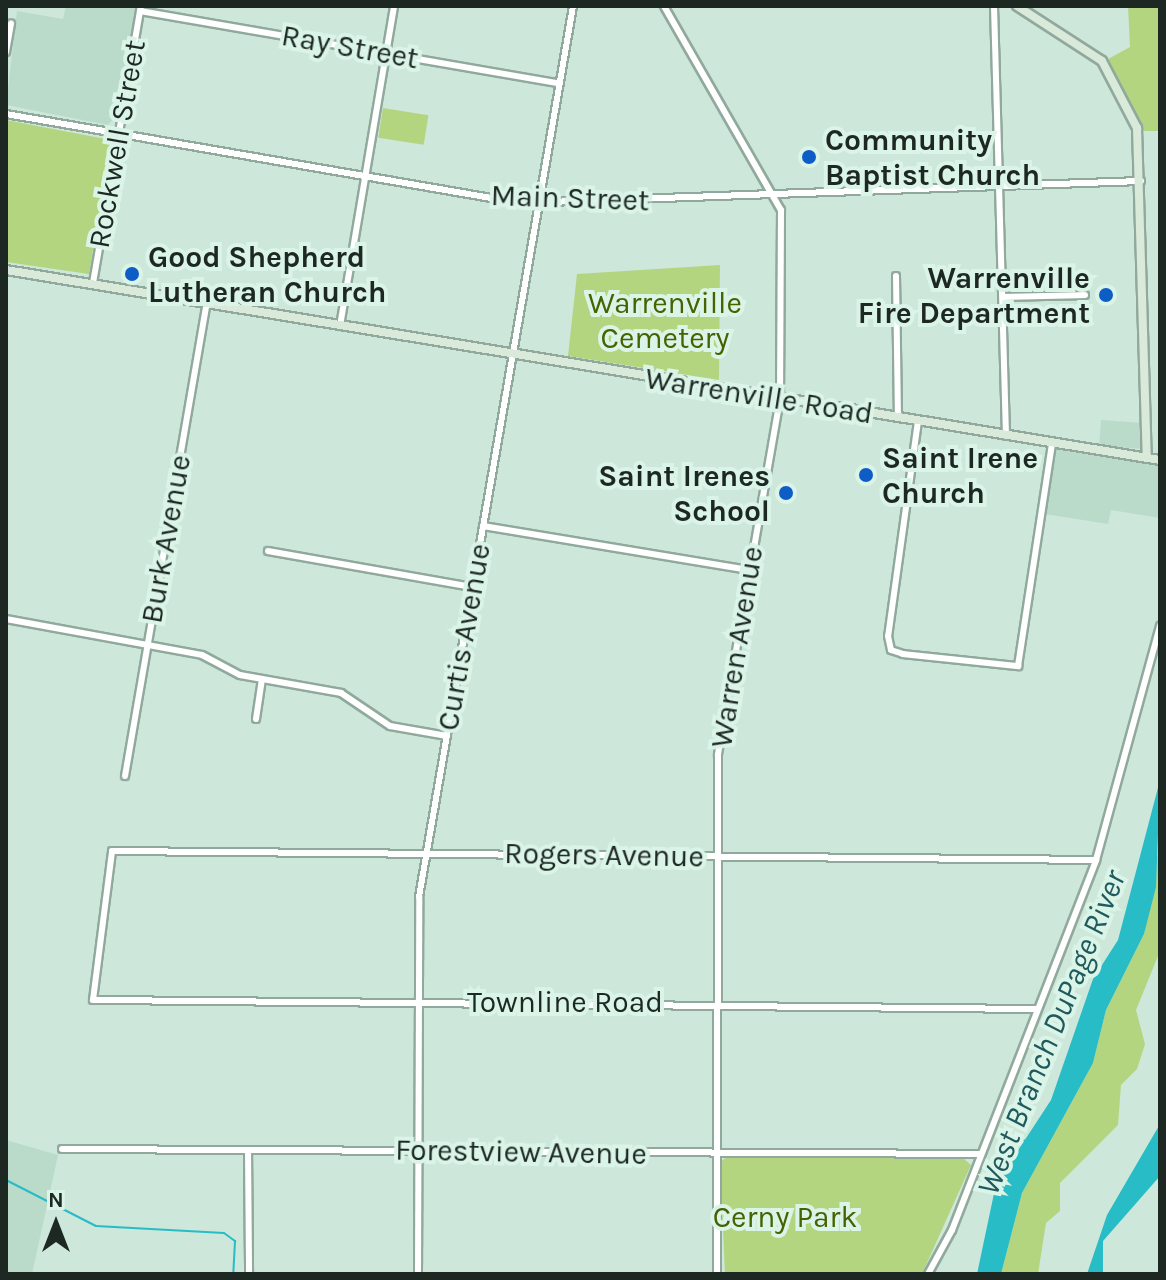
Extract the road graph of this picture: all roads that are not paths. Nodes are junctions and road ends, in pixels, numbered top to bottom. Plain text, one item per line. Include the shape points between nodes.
1 (394, 6) edge
2 (573, 6) edge
3 (994, 6) edge
4 (1017, 6) edge
5 (667, 7) edge
6 (141, 8) edge
7 (11, 23) dead end
8 (6, 52) edge
9 (386, 53) junction
10 (559, 83) junction
11 (6, 114) edge
12 (119, 134) junction
13 (365, 177) junction
14 (1141, 181) junction
15 (1001, 188) junction
16 (778, 198) junction
17 (538, 204) junction
18 (6, 268) edge
19 (896, 276) dead end
20 (93, 283) junction
21 (1085, 295) dead end
22 (1005, 297) junction
23 (207, 303) junction
24 (340, 326) junction
25 (513, 355) junction
26 (780, 399) junction
27 (898, 418) junction
28 (918, 421) junction
29 (1006, 436) junction
30 (1052, 444) junction
31 (1147, 458) junction
32 (1160, 460) edge
33 (483, 526) junction
34 (268, 551) dead end
35 (750, 570) junction
36 (472, 587) junction
37 (6, 619) edge
38 (1160, 626) edge
39 (148, 645) junction
40 (262, 679) junction
41 (256, 719) dead end
42 (447, 736) junction
43 (125, 776) dead end
44 (426, 853) junction
45 (717, 856) junction
46 (1096, 860) junction
47 (93, 1000) joint
48 (418, 1002) junction
49 (718, 1003) junction
50 (1036, 1009) junction
51 (62, 1149) dead end
52 (248, 1150) junction
53 (419, 1151) junction
54 (716, 1154) junction
55 (980, 1154) junction
56 (249, 1274) edge
57 (418, 1274) edge
58 (717, 1274) edge
59 (928, 1274) edge

1 - 9 street
2 - 10 street, Curtis Avenue
3 - 15 street
4 - 14 main road via 1110,70 1137,128
5 - 16 street
6 - 9 street, Ray Street
6 - 12 street, Rockwell Street
7 - 8 street
9 - 10 street, Ray Street
9 - 13 street
10 - 17 street, Curtis Avenue
11 - 12 street, Main Street
12 - 13 street, Main Street
12 - 20 street, Rockwell Street
13 - 17 street, Main Street
13 - 24 street
14 - 15 street, Main Street
14 - 31 main road
15 - 16 street, Main Street
15 - 22 street
16 - 17 street, Main Street
16 - 26 street, Warren Avenue
17 - 25 street, Curtis Avenue
18 - 20 main road, Warrenville Road
19 - 27 street
20 - 23 main road, Warrenville Road
21 - 22 street
22 - 29 street
23 - 24 main road, Warrenville Road
23 - 39 street, Burk Avenue
24 - 25 main road, Warrenville Road
25 - 26 main road, Warrenville Road
25 - 33 street, Curtis Avenue
26 - 27 main road, Warrenville Road
26 - 35 street, Warren Avenue
27 - 28 main road, Warrenville Road
28 - 29 main road, Warrenville Road
28 - 30 street via 888,639 903,654 1018,666
29 - 30 main road, Warrenville Road
30 - 31 main road, Warrenville Road
31 - 32 main road, Warrenville Road
33 - 35 street
33 - 36 street, Curtis Avenue
34 - 36 street
35 - 45 street, Warren Avenue via 718,755
36 - 42 street, Curtis Avenue
37 - 39 street
38 - 46 street
39 - 40 street via 202,655
39 - 43 street, Burk Avenue
40 - 41 street
40 - 42 street via 341,693 390,726
42 - 44 street, Curtis Avenue
44 - 45 street, Rogers Avenue
44 - 47 street, Rogers Avenue via 112,851
44 - 48 street, Curtis Avenue
45 - 46 street, Rogers Avenue
45 - 49 street, Warren Avenue
46 - 50 street
47 - 48 street, Townline Road
48 - 49 street, Townline Road
48 - 53 street, Curtis Avenue
49 - 50 street, Townline Road
49 - 54 street, Warren Avenue
50 - 55 street
51 - 52 street, Forestview Avenue
52 - 53 street, Forestview Avenue
52 - 56 street
53 - 54 street, Forestview Avenue
53 - 57 street, Curtis Avenue
54 - 55 street, Forestview Avenue
54 - 58 street, Warren Avenue
55 - 59 street

